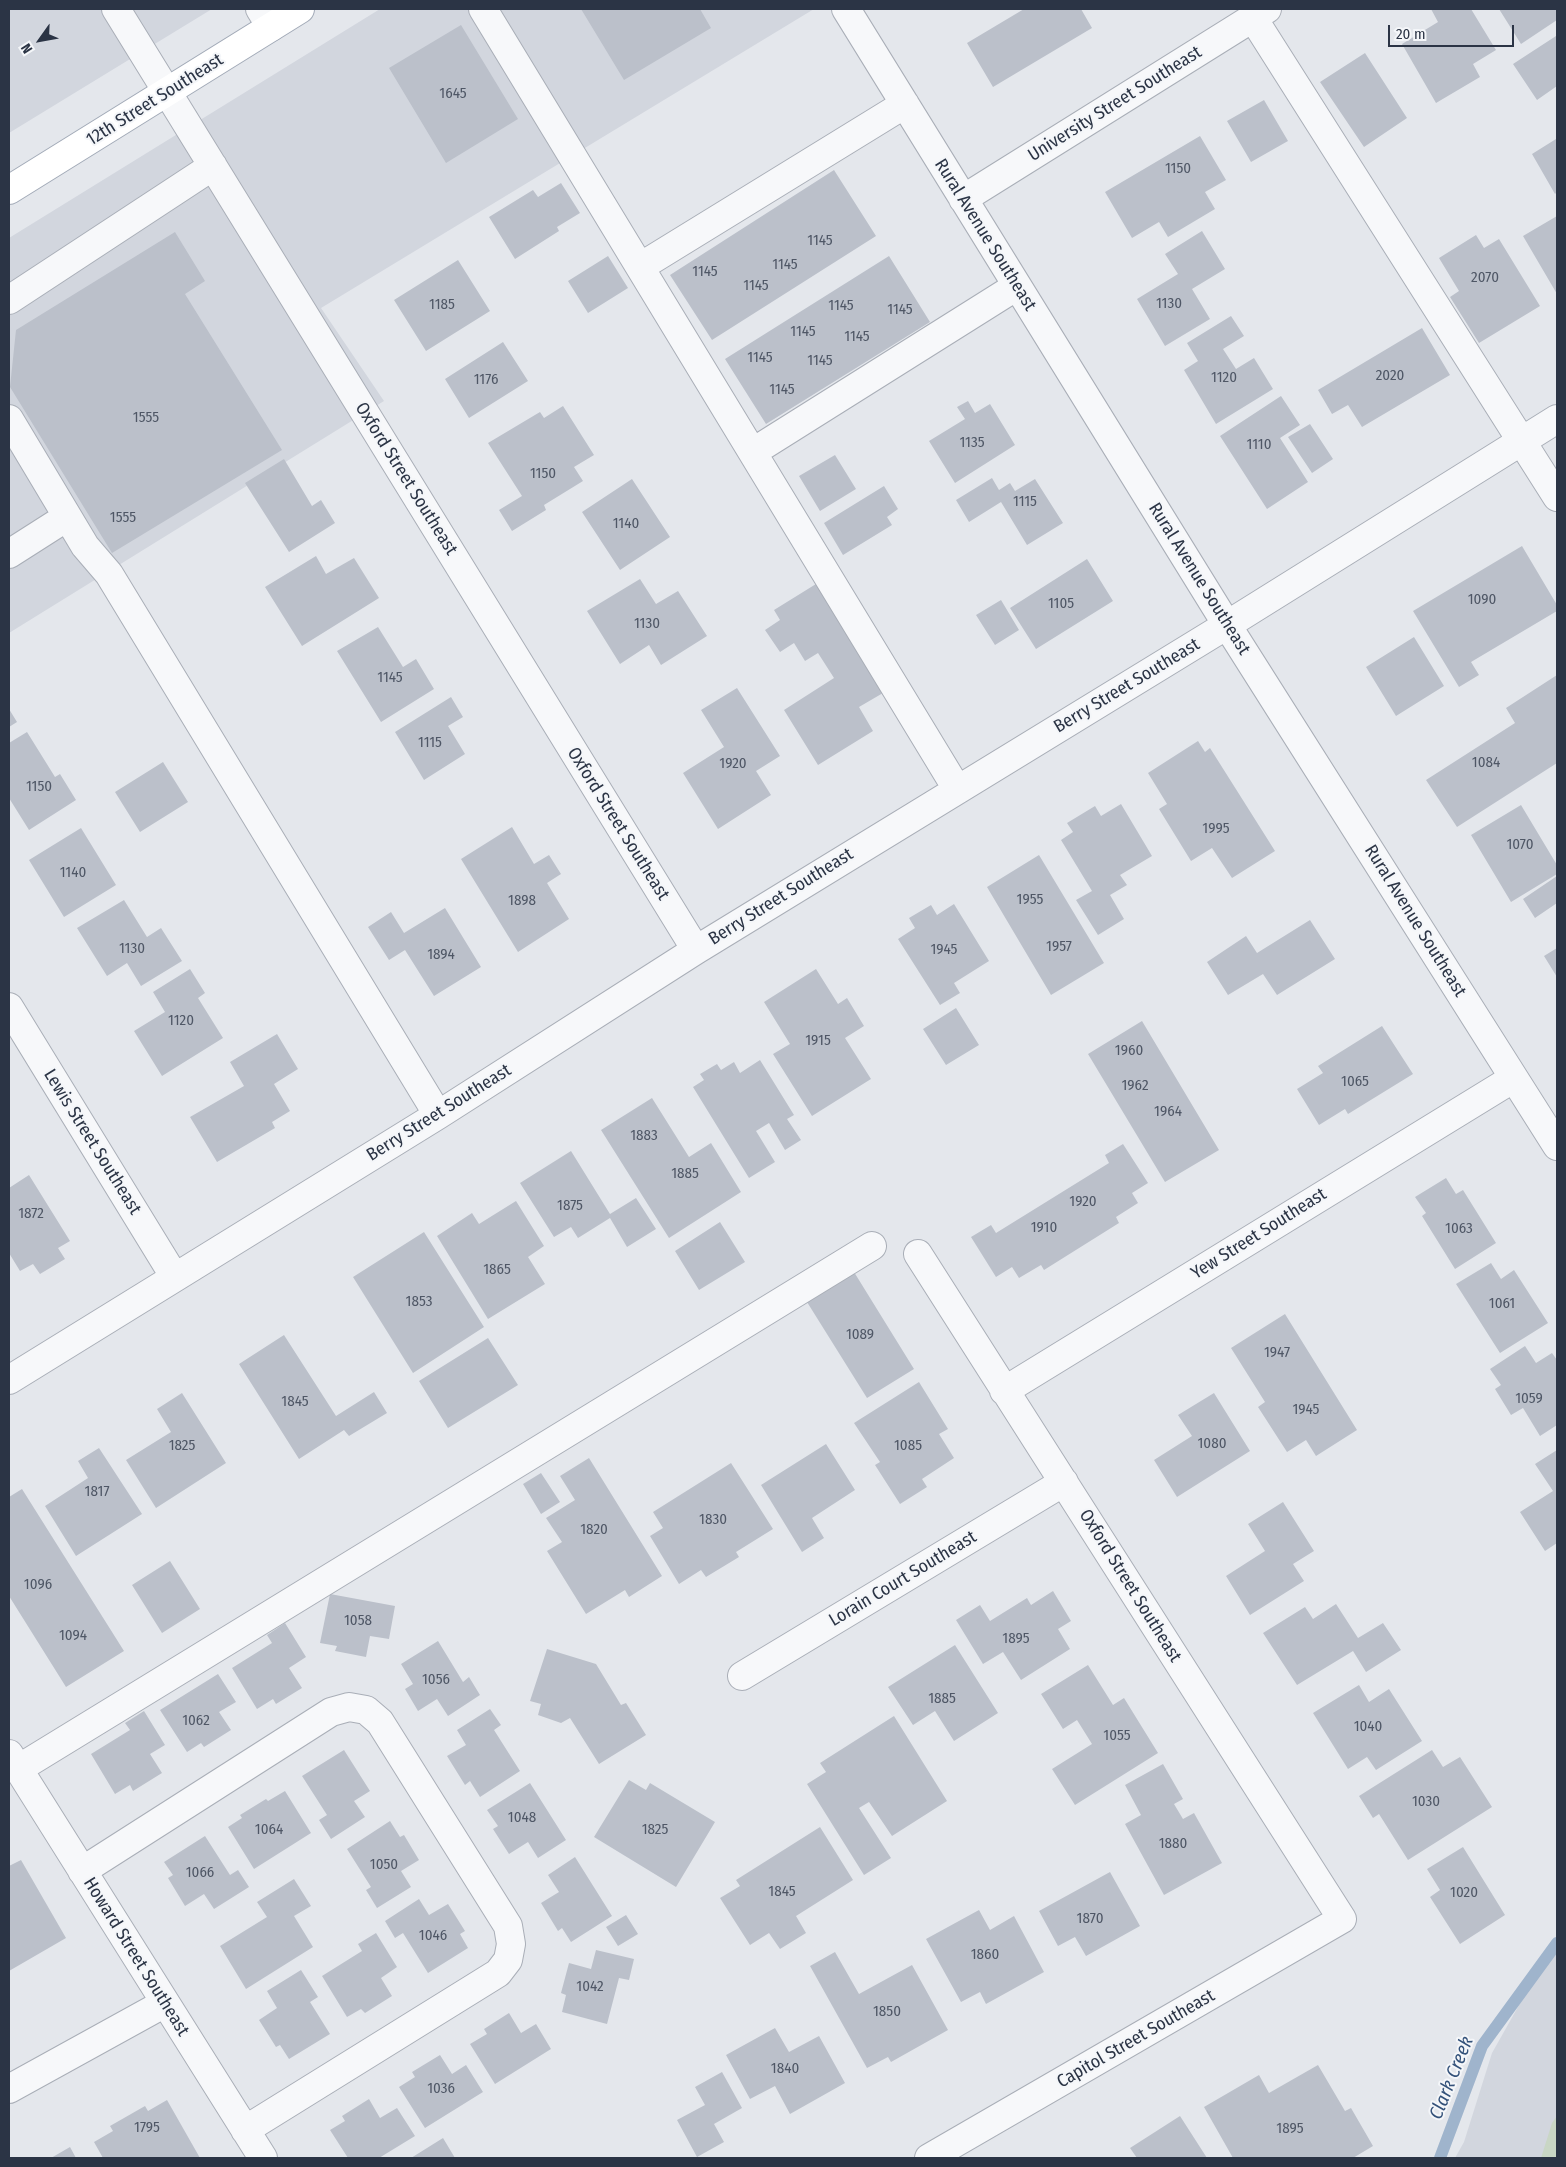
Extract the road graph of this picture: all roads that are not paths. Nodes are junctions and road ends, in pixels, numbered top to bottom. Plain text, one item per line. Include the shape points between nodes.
1 (116, 9) edge
2 (300, 9) edge
3 (483, 9) edge
4 (853, 11) edge
5 (1260, 13) edge
6 (265, 18) edge
7 (168, 92) junction
8 (905, 104) junction
9 (214, 166) junction
10 (9, 190) edge
11 (963, 199) junction
12 (640, 267) junction
13 (1017, 286) junction
14 (9, 300) edge
15 (1557, 419) edge
16 (10, 423) edge
17 (1522, 441) junction
18 (753, 452) junction
19 (1557, 497) edge
20 (67, 517) junction
21 (9, 554) edge
22 (1227, 625) junction
23 (957, 789) junction
24 (696, 950) junction
25 (9, 1007) edge
26 (1514, 1078) junction
27 (438, 1115) junction
28 (1557, 1146) edge
29 (872, 1246) dead end
30 (918, 1254) dead end
31 (174, 1276) junction
32 (9, 1380) edge
33 (1004, 1391) junction
34 (1064, 1482) junction
35 (742, 1676) dead end
36 (13, 1762) edge
37 (82, 1871) junction
38 (1342, 1919) joint
39 (165, 2003) junction
40 (9, 2089) edge
41 (245, 2130) junction
42 (263, 2158) edge
43 (929, 2158) edge

1 - 7 street, Oxford Street Southeast
2 - 6 main road, 12th Street Southeast
3 - 12 street
4 - 8 street, Rural Avenue Southeast
5 - 11 street, University Street Southeast
5 - 17 street
6 - 7 main road, 12th Street Southeast
7 - 9 street, Oxford Street Southeast
7 - 10 main road, 12th Street Southeast
8 - 11 street, Rural Avenue Southeast
8 - 12 street
9 - 14 street
9 - 24 street, Oxford Street Southeast
11 - 13 street, Rural Avenue Southeast
12 - 18 street
13 - 18 street
13 - 22 street, Rural Avenue Southeast
15 - 17 street, Berry Street Southeast
16 - 20 street
17 - 19 street
17 - 22 street, Berry Street Southeast
18 - 23 street
20 - 21 street
20 - 27 street via 85,546 109,574
22 - 23 street, Berry Street Southeast
22 - 26 street, Rural Avenue Southeast
23 - 24 street, Berry Street Southeast
24 - 27 street, Berry Street Southeast
25 - 31 street, Lewis Street Southeast
26 - 28 street, Rural Avenue Southeast
26 - 33 street, Yew Street Southeast
27 - 31 street, Berry Street Southeast
29 - 36 street
30 - 33 street, Oxford Street Southeast
31 - 32 street, Berry Street Southeast
33 - 34 street, Oxford Street Southeast
34 - 35 street, Lorain Court Southeast
34 - 38 street, Oxford Street Southeast
36 - 37 street, Howard Street Southeast
37 - 39 street, Howard Street Southeast
37 - 41 street via 332,1712 349,1707 366,1710 380,1722 508,1926 511,1944 508,1960 498,1973
38 - 43 street, Capitol Street Southeast
39 - 40 street
39 - 41 street, Howard Street Southeast
41 - 42 street, Howard Street Southeast

